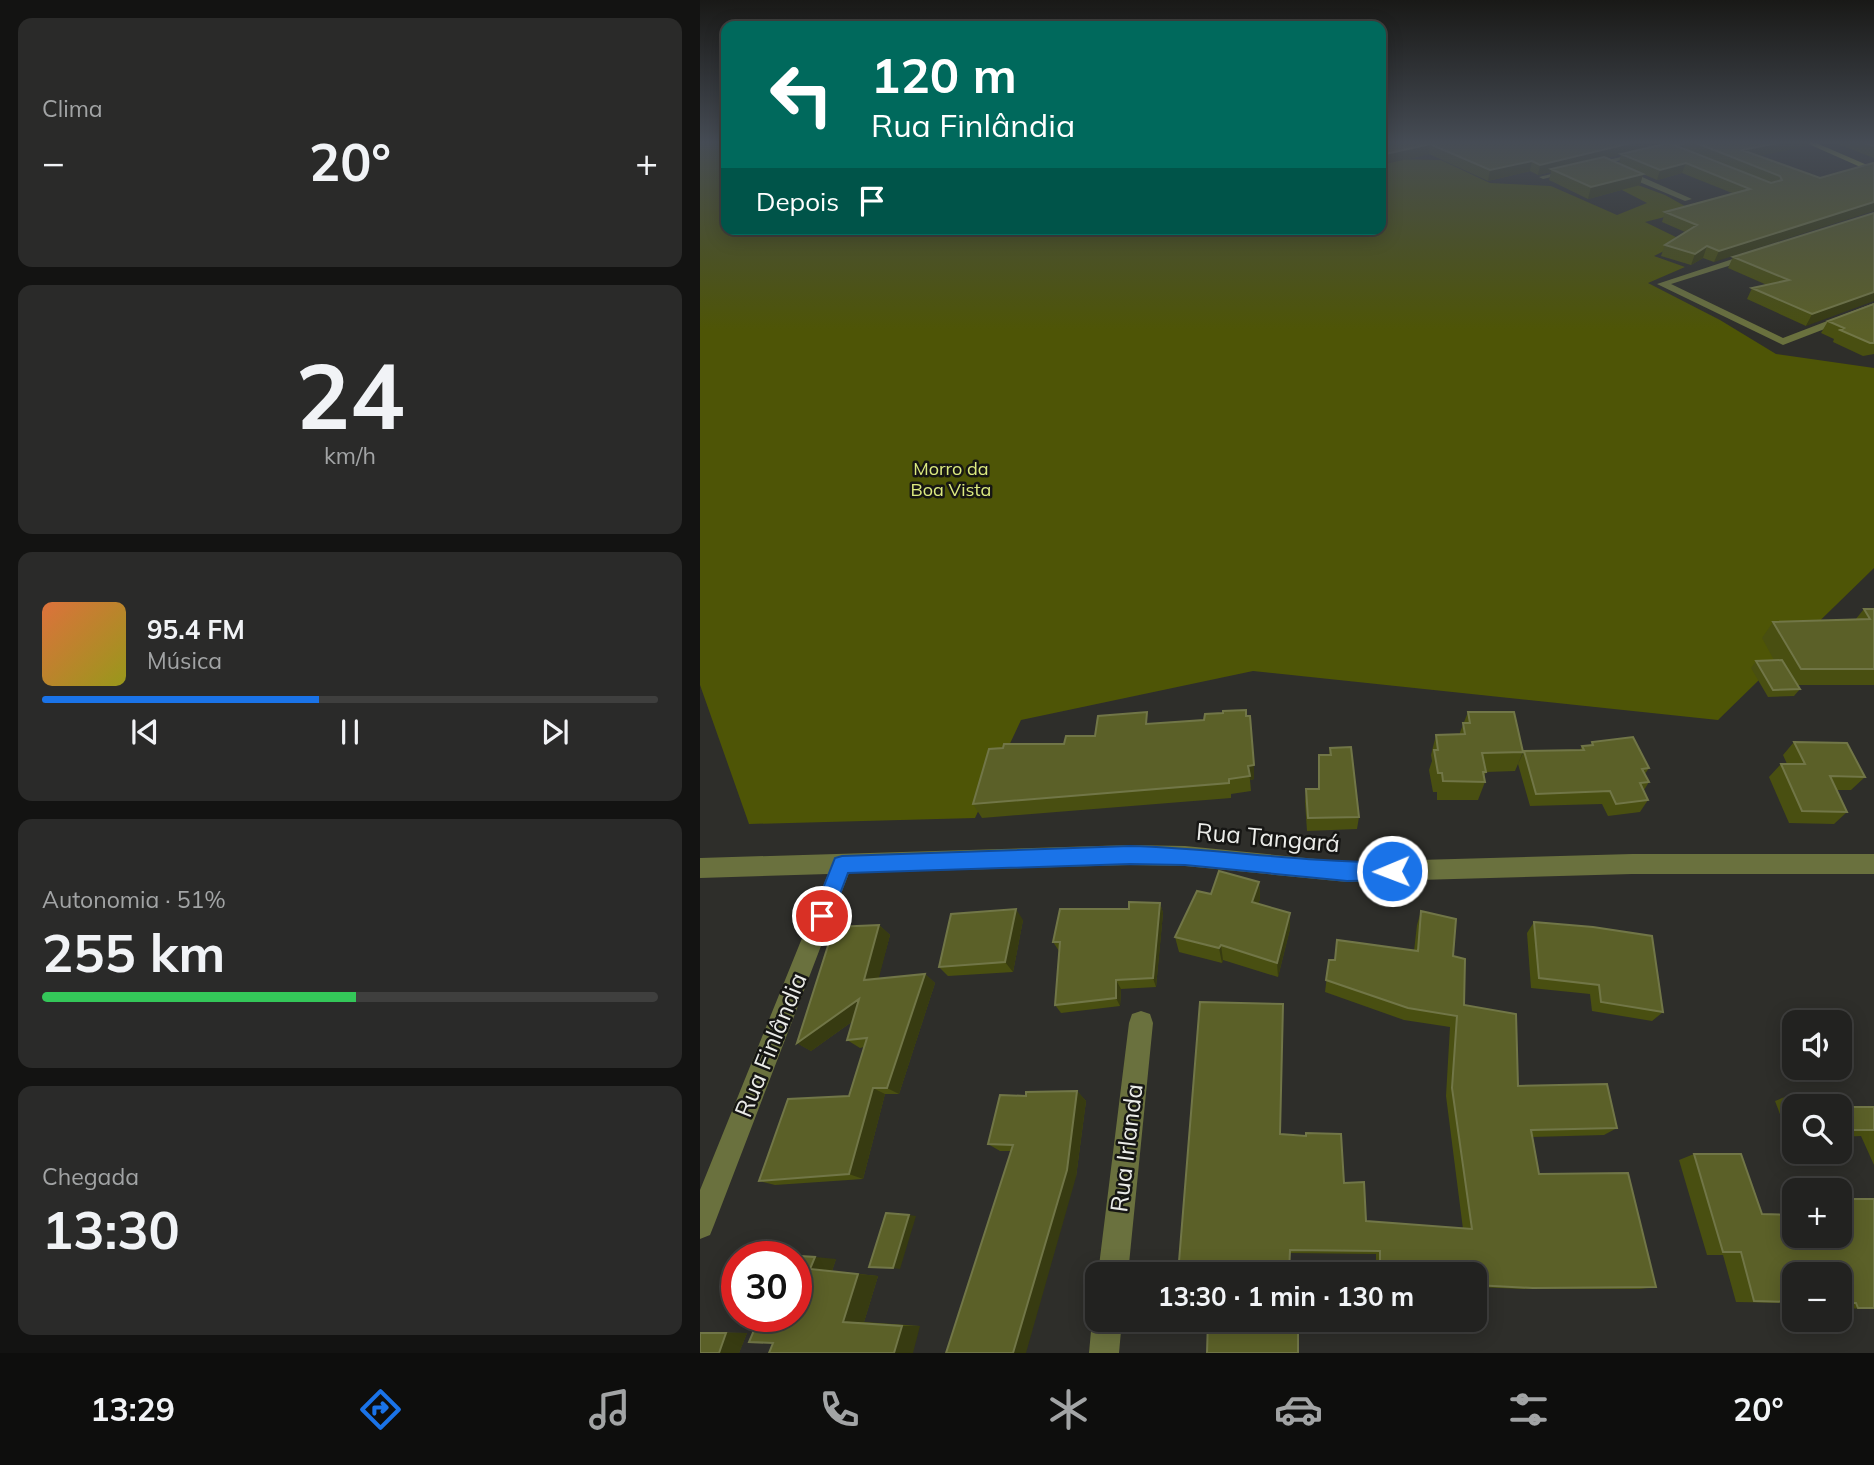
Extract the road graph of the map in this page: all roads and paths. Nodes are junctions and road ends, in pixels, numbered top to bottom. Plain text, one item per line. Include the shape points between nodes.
1 (1768, 250) edge
2 (1874, 306) edge
3 (1874, 864) edge
4 (842, 865) junction
5 (700, 867) edge
6 (1141, 1023) dead end
7 (700, 1225) edge
8 (1114, 1262) edge
9 (1106, 1332) edge
10 (1104, 1353) edge

1 - 2 street via 1662,284 1783,342
3 - 4 street, Rua Tangará via 1632,864 1347,872 1130,855
4 - 5 street, Rua Tangará
4 - 7 street, Rua Finlândia
6 - 8 street, Rua Irlanda
9 - 10 street

